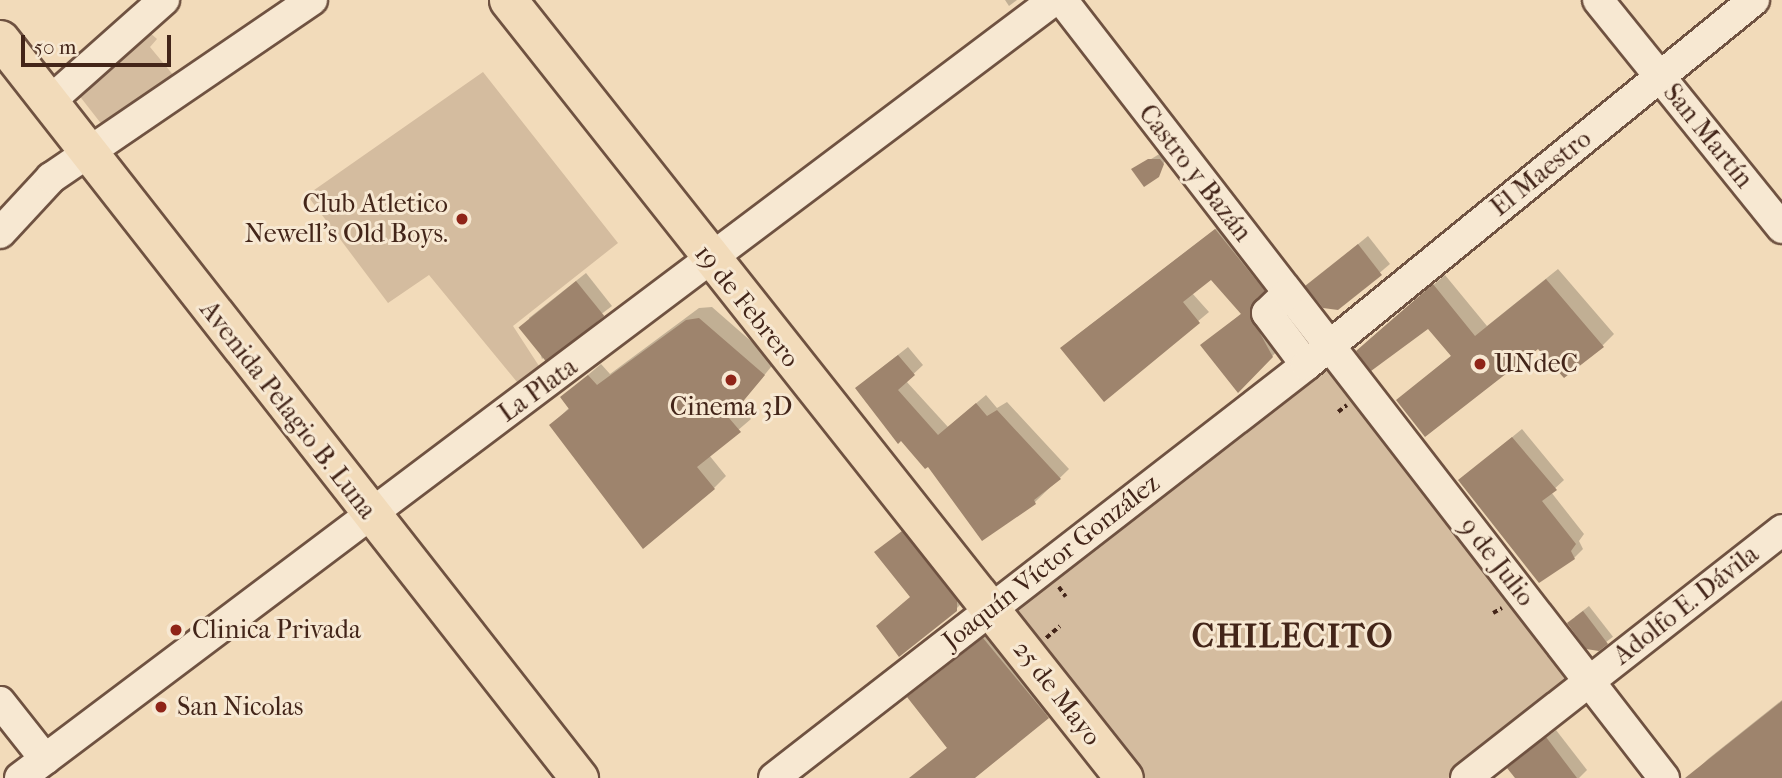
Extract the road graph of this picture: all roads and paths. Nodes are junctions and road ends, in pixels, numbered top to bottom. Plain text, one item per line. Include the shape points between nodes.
1 (164, 0) edge
2 (312, 0) edge
3 (508, 0) edge
4 (1054, 0) edge
5 (1062, 0) edge
6 (1598, 0) edge
7 (1754, 0) edge
8 (0, 39) edge
9 (1660, 76) junction
10 (49, 102) junction
11 (88, 152) junction
12 (1782, 228) edge
13 (0, 233) edge
14 (711, 262) junction
15 (1317, 356) junction
16 (369, 514) junction
17 (1782, 530) edge
18 (990, 607) junction
19 (1590, 679) junction
20 (0, 702) edge
21 (45, 759) junction
22 (20, 778) edge
23 (579, 778) edge
24 (774, 778) edge
25 (1124, 778) edge
26 (1466, 778) edge
27 (1664, 778) edge

1 - 10 street
2 - 11 street
3 - 14 main road, 19 de Febrero
4 - 14 street, La Plata
5 - 15 street, Castro y Bazán via 1287,293
6 - 9 street, San Martín
7 - 9 street, El Maestro
8 - 10 main road, Avenida Pelagio B. Luna
9 - 12 street, San Martín
9 - 15 street, El Maestro
10 - 11 main road, Avenida Pelagio B. Luna
11 - 13 street via 51,177
11 - 16 main road, Avenida Pelagio B. Luna
14 - 16 street, La Plata
14 - 18 main road, 19 de Febrero
15 - 18 street, Joaquín Víctor González
15 - 19 street, 9 de Julio
16 - 21 street, La Plata
16 - 23 main road, Avenida Pelagio B. Luna
17 - 19 street, Adolfo E. Dávila
18 - 24 street, Joaquín Víctor González
18 - 25 main road, 25 de Mayo
19 - 26 street, Adolfo E. Dávila
19 - 27 street, 9 de Julio
20 - 21 street
21 - 22 street, La Plata

